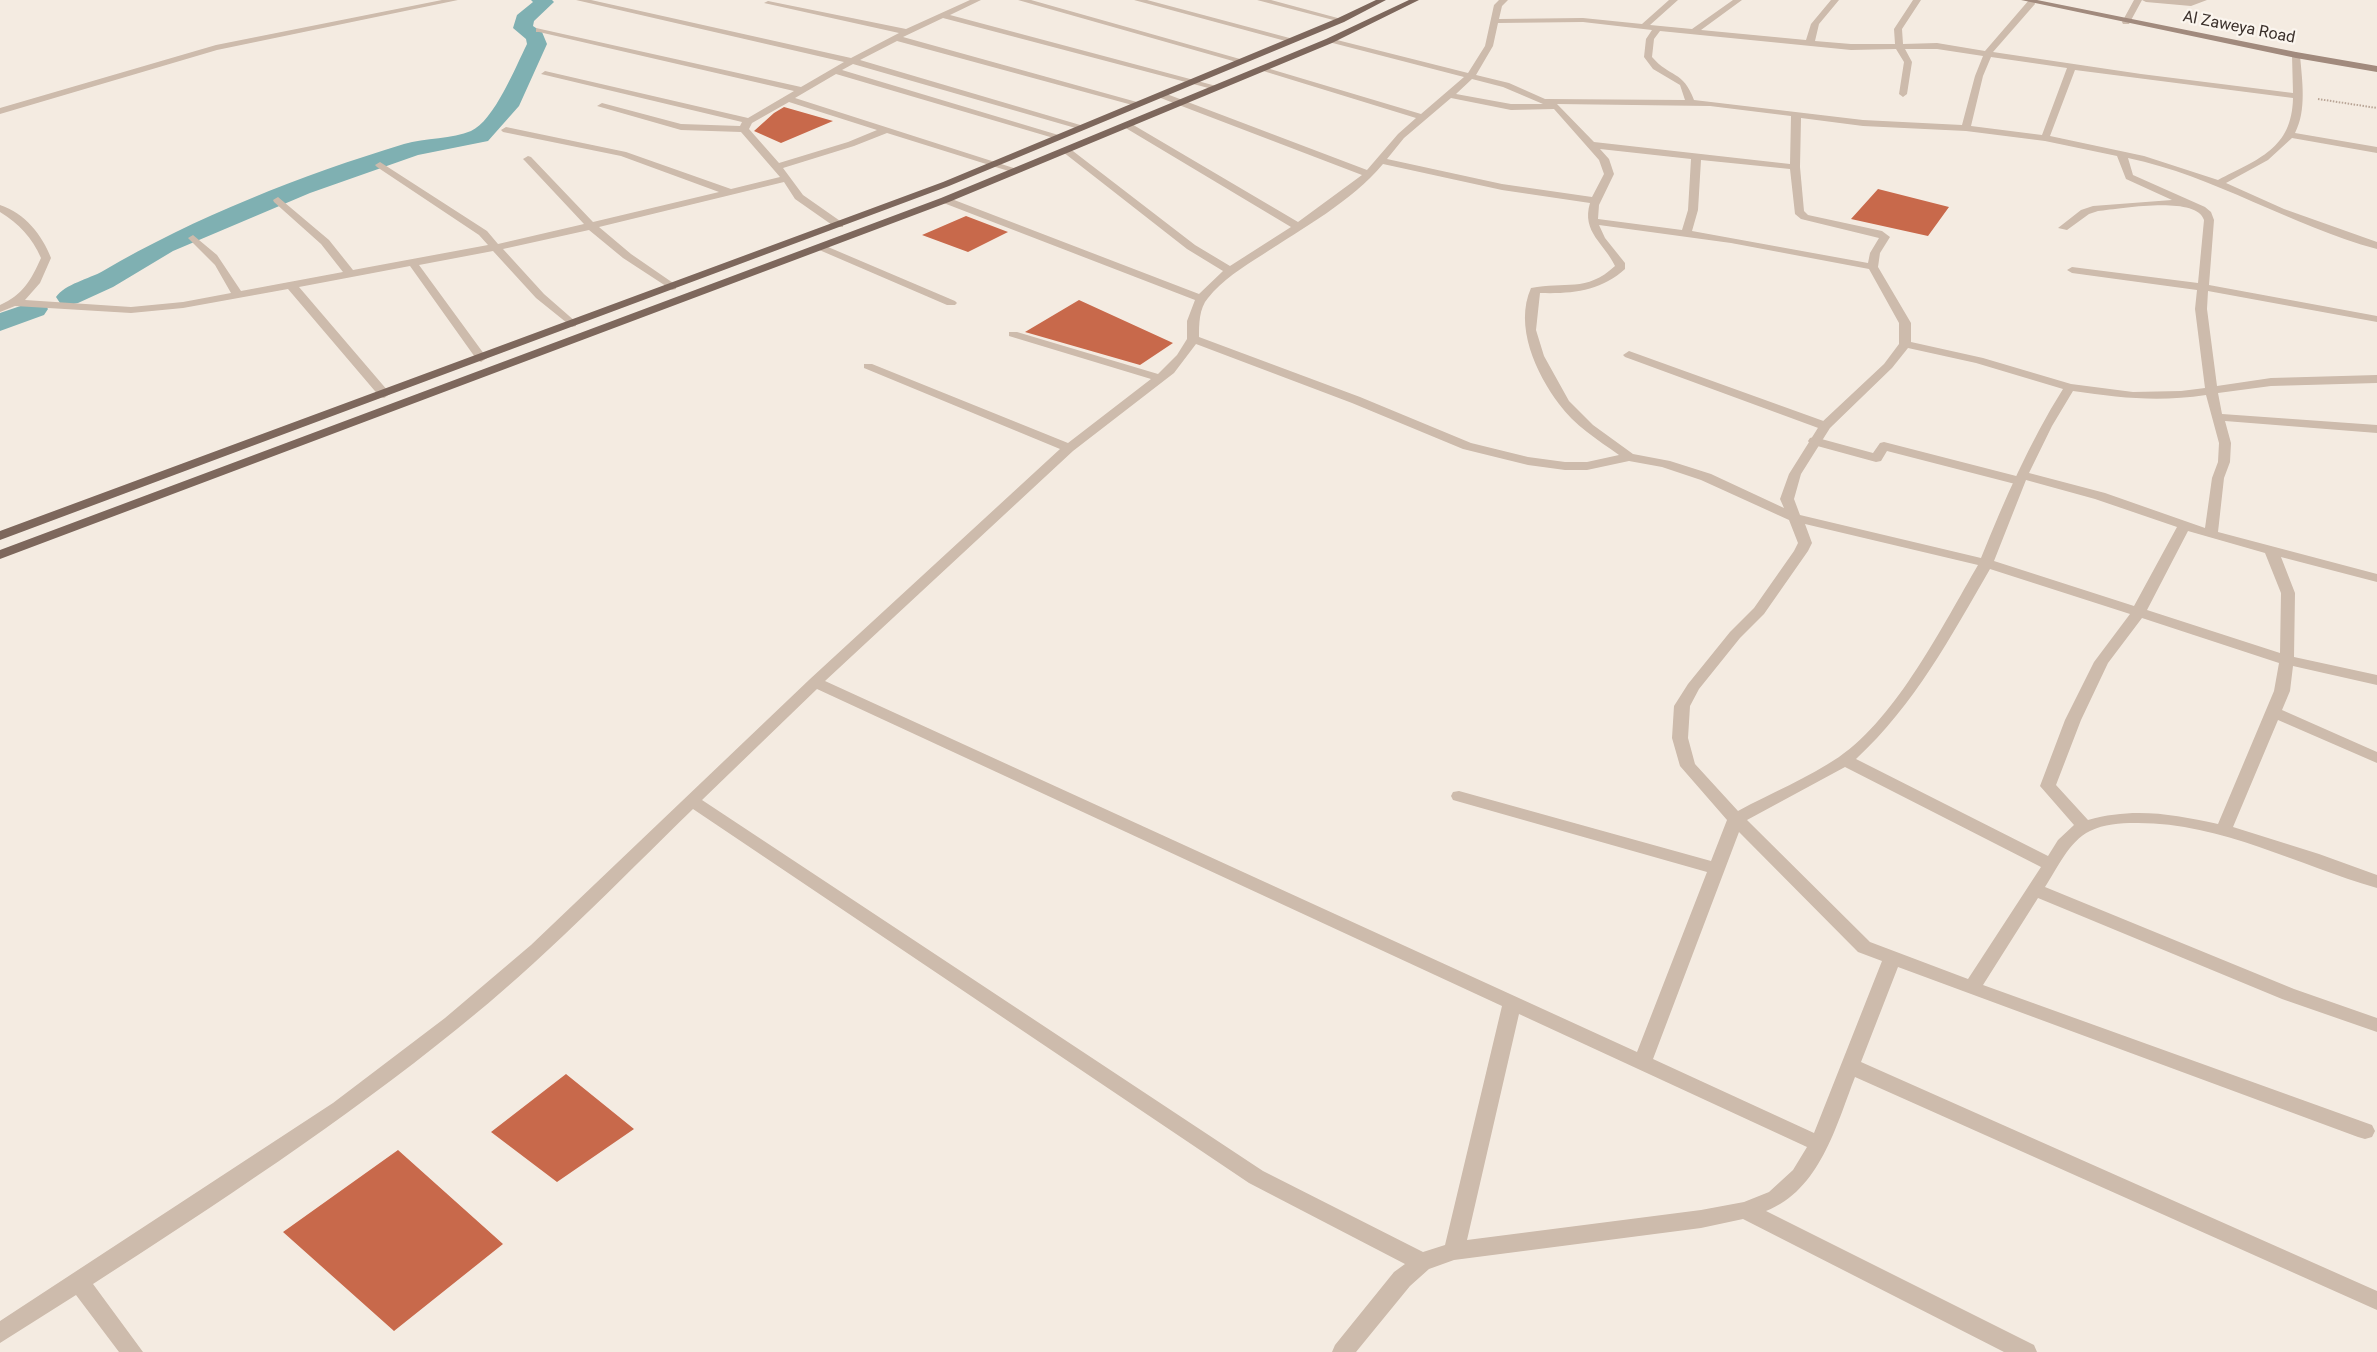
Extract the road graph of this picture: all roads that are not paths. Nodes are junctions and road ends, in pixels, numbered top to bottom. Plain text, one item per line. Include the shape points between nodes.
1 (454, 0) edge
2 (580, 0) edge
3 (977, 0) edge
4 (1022, 0) edge
5 (1138, 0) edge
6 (1261, 0) edge
7 (1382, 0) edge
8 (1415, 0) edge
9 (1504, 0) edge
10 (1674, 0) edge
11 (1738, 0) edge
12 (1835, 0) edge
13 (1917, 0) edge
14 (2138, 0) edge
15 (2146, 0) edge
16 (2203, 0) edge
17 (2029, 1) edge
18 (768, 3) dead end
19 (940, 15) junction
20 (1341, 20) junction
21 (1496, 21) junction
22 (2127, 22) junction
23 (1644, 26) junction
24 (1658, 27) junction
25 (539, 30) dead end
26 (907, 32) junction
27 (1693, 32) junction
28 (896, 38) junction
29 (1293, 40) junction
30 (1329, 41) junction
31 (1810, 43) junction
32 (1899, 46) junction
33 (1988, 53) junction
34 (2296, 55) junction
35 (1243, 61) junction
36 (852, 62) junction
37 (2072, 66) junction
38 (1263, 68) junction
39 (2377, 69) edge
40 (834, 71) junction
41 (544, 74) dead end
42 (1471, 76) junction
43 (1194, 81) junction
44 (1216, 87) junction
45 (802, 90) junction
46 (1903, 94) dead end
47 (1161, 95) junction
48 (1448, 95) junction
49 (2297, 96) junction
50 (787, 98) junction
51 (1547, 101) junction
52 (1690, 101) junction
53 (1182, 102) junction
54 (1139, 104) junction
55 (602, 106) dead end
56 (1557, 107) junction
57 (0, 111) edge
58 (1796, 115) junction
59 (1422, 117) junction
60 (747, 125) junction
61 (1127, 125) junction
62 (1083, 128) junction
63 (1966, 128) junction
64 (887, 129) junction
65 (506, 130) dead end
66 (2290, 135) junction
67 (1060, 137) junction
68 (2045, 138) junction
69 (1592, 145) junction
70 (1066, 150) junction
71 (2377, 150) edge
72 (2121, 153) junction
73 (1696, 156) junction
74 (528, 159) dead end
75 (1382, 161) junction
76 (996, 164) junction
77 (380, 165) dead end
78 (777, 167) junction
79 (1795, 167) junction
80 (1018, 171) junction
81 (1369, 174) junction
82 (786, 178) junction
83 (2219, 183) junction
84 (729, 192) junction
85 (278, 200) dead end
86 (945, 200) junction
87 (1596, 201) junction
88 (2184, 202) junction
89 (0, 207) edge
90 (1593, 220) junction
91 (839, 225) junction
92 (1297, 226) junction
93 (592, 227) junction
94 (2063, 228) dead end
95 (1686, 233) junction
96 (193, 238) dead end
97 (2377, 246) edge
98 (497, 247) junction
99 (821, 247) junction
100 (412, 262) junction
101 (1873, 267) junction
102 (2072, 270) dead end
103 (1230, 271) junction
104 (350, 274) junction
105 (291, 285) junction
106 (2203, 286) junction
107 (672, 287) junction
108 (237, 294) junction
109 (1201, 298) junction
110 (16, 303) junction
111 (951, 303) dead end
112 (0, 309) edge
113 (2377, 319) edge
114 (572, 324) junction
115 (1013, 334) dead end
116 (1193, 339) junction
117 (1905, 344) junction
118 (1629, 355) dead end
119 (481, 358) junction
120 (868, 366) dead end
121 (1160, 378) junction
122 (2377, 379) edge
123 (2070, 387) junction
124 (2211, 392) junction
125 (384, 393) junction
126 (2217, 417) junction
127 (1826, 426) junction
128 (2377, 429) edge
129 (1814, 441) junction
130 (1069, 448) junction
131 (1629, 457) junction
132 (2020, 478) junction
133 (1794, 517) junction
134 (2184, 526) junction
135 (2211, 535) junction
136 (0, 536) edge
137 (2270, 550) junction
138 (0, 555) edge
139 (1986, 563) junction
140 (2377, 578) edge
141 (2138, 613) junction
142 (2286, 660) junction
143 (2377, 680) edge
144 (815, 682) junction
145 (2273, 712) junction
146 (2377, 758) edge
147 (1845, 760) junction
148 (1459, 796) dead end
149 (692, 801) junction
150 (1736, 819) junction
151 (2084, 826) junction
152 (2223, 829) junction
153 (2051, 864) junction
154 (1717, 869) junction
155 (2377, 882) edge
156 (2035, 890) junction
157 (1892, 958) junction
158 (1972, 988) junction
159 (1512, 1003) junction
160 (2377, 1025) edge
161 (1642, 1063) junction
162 (1850, 1066) junction
163 (2365, 1131) dead end
164 (1819, 1144) junction
165 (1745, 1210) junction
166 (1454, 1251) junction
167 (1422, 1262) junction
168 (79, 1282) junction
169 (2377, 1301) edge
170 (0, 1333) edge
171 (132, 1352) edge
172 (1343, 1352) edge
173 (2026, 1352) edge

1 - 57 street via 216,48
2 - 36 street
3 - 19 street
4 - 35 street
5 - 29 street
6 - 20 street
7 - 20 main road
8 - 30 main road
9 - 21 street via 1498,5
10 - 23 street
11 - 27 street
12 - 31 street via 1815,24
13 - 32 street via 1898,29
14 - 22 street
15 - 16 street via 2191,4
17 - 22 street, Al Zaweya Road
17 - 33 street
18 - 26 street
19 - 26 street
19 - 43 street
20 - 29 main road
21 - 23 street via 1583,20
21 - 42 street via 1489,46
22 - 34 street, Al Zaweya Road
23 - 24 street
24 - 27 street
24 - 52 street via 1650,39 1648,57 1656,67 1684,84
25 - 45 street
26 - 28 street
27 - 31 street
28 - 36 street
28 - 54 street
29 - 35 main road
30 - 38 main road
30 - 42 street
31 - 32 street
32 - 33 street
32 - 46 street via 1908,62
33 - 37 street
33 - 63 street
34 - 39 street, Al Zaweya Road
34 - 49 street
35 - 43 main road
36 - 40 street
36 - 62 street
37 - 49 street
37 - 68 street
38 - 44 main road
38 - 59 street
40 - 45 street
40 - 67 street
41 - 60 street
42 - 48 street
42 - 51 street
43 - 44 street
43 - 47 main road
44 - 53 main road
45 - 50 street
47 - 53 street
47 - 54 main road
48 - 56 street via 1511,107
48 - 59 street
49 - 66 street
50 - 60 street
50 - 64 street
51 - 52 street
51 - 56 street
52 - 58 street
53 - 61 main road
53 - 81 street
54 - 62 main road
55 - 60 street via 681,127
56 - 69 street
58 - 63 street
58 - 79 street
59 - 75 street
60 - 78 street
61 - 70 main road
61 - 92 street
62 - 67 main road
63 - 68 street
64 - 76 street
64 - 78 street
65 - 84 street via 623,154
66 - 71 street
66 - 83 street via 2258,162
67 - 76 main road
68 - 72 street
69 - 73 street
69 - 87 street via 1604,159 1608,174
70 - 80 main road
70 - 103 street via 1191,247
72 - 83 street
72 - 88 street via 2129,177
73 - 79 street
73 - 95 street via 1693,210
74 - 93 street
75 - 81 street
75 - 87 street via 1502,187
76 - 80 street
76 - 91 main road
77 - 98 street via 483,233
78 - 82 street
79 - 101 street via 1801,215 1885,237 1875,253
80 - 86 main road
81 - 92 street
82 - 84 street
82 - 91 street via 799,197
83 - 97 street via 2280,211
84 - 93 street
85 - 104 street via 325,243
86 - 99 main road
86 - 109 street
87 - 90 street
88 - 94 street via 2097,208
88 - 106 street via 2201,209 2209,220
89 - 110 street via 39,239 46,258 30,291
90 - 95 street
90 - 131 street via 1597,236 1621,267 1595,285 1563,291 1535,290 1530,330 1538,356 1564,403 1589,428
91 - 107 main road
92 - 103 street
93 - 98 street
93 - 107 street
95 - 101 street
96 - 108 street via 213,253
98 - 100 street
98 - 114 street via 540,296
99 - 111 street
99 - 138 main road
100 - 104 street
100 - 119 street
101 - 117 street via 1905,323
102 - 106 street
103 - 109 street
104 - 105 street
105 - 108 street
105 - 125 street
106 - 113 street
106 - 124 street via 2203,329
107 - 114 main road
108 - 110 street via 131,310
109 - 116 street via 1193,321
110 - 112 street
114 - 119 main road
115 - 121 street
116 - 121 street via 1182,357
116 - 131 street via 1467,446 1565,466 1587,466
117 - 123 street via 1979,360
117 - 127 street via 1888,366
118 - 127 street
119 - 125 main road
120 - 130 street
121 - 130 street
122 - 124 street via 2271,382
123 - 124 street via 2133,396
123 - 132 street
124 - 126 street
125 - 136 main road
126 - 128 street
126 - 135 street via 2224,462 2218,478
127 - 129 street
129 - 132 street via 1876,458 1884,446
129 - 133 street via 1788,489 1787,499
130 - 144 street
131 - 133 street via 1706,477
132 - 134 street via 2100,496
132 - 139 street
133 - 139 street
133 - 150 street via 1805,543 1802,552 1759,611 1693,687 1682,706 1680,738 1688,766
134 - 135 street
134 - 141 street
135 - 137 street
137 - 140 street
137 - 142 street via 2289,596
139 - 141 street
139 - 147 street via 1925,669 1878,730
141 - 142 street
141 - 151 street via 2101,662 2048,786
142 - 143 street
142 - 145 street via 2286,677
144 - 149 street
144 - 159 street
145 - 146 street
145 - 152 street
147 - 150 street
147 - 153 street
148 - 154 street
149 - 167 street via 1256,1177
149 - 168 street via 537,950 452,1023 340,1109
150 - 154 street
150 - 157 street via 1864,947
151 - 152 street via 2117,817 2162,819
151 - 153 street via 2064,844
152 - 155 street
153 - 156 street
154 - 161 street
156 - 158 street
156 - 160 street via 2288,994
157 - 158 street
157 - 162 street
158 - 163 street
159 - 161 street
159 - 166 street
161 - 164 street
162 - 164 street
162 - 169 street
164 - 165 street via 1800,1176 1776,1198
165 - 166 street
165 - 173 street
166 - 167 street
167 - 172 street via 1402,1279
168 - 170 street
168 - 171 street

